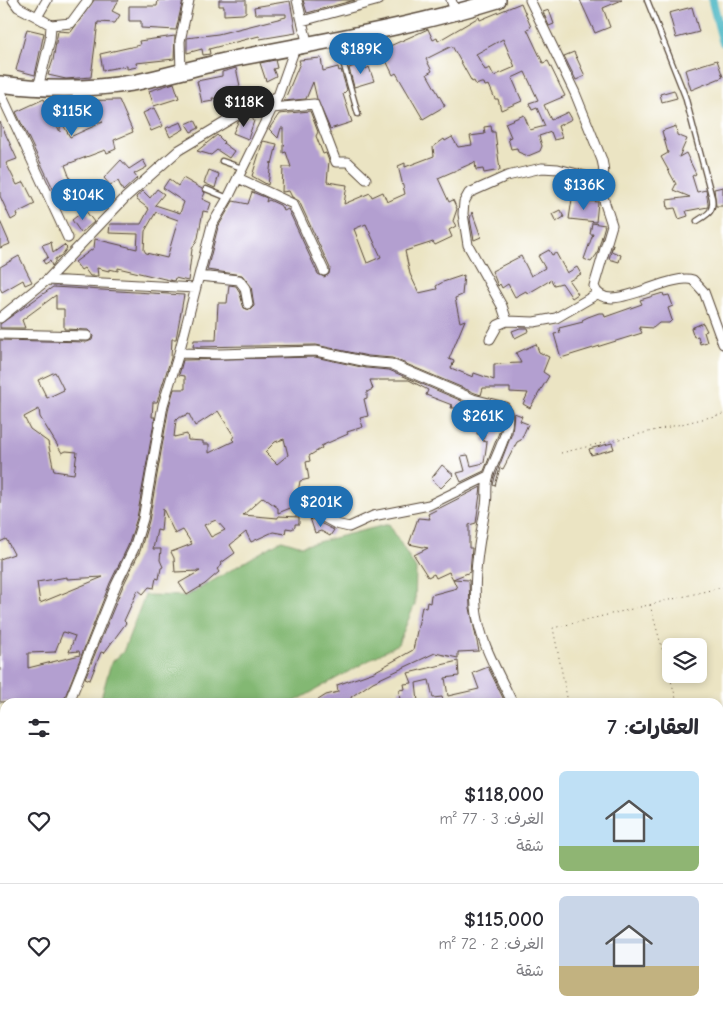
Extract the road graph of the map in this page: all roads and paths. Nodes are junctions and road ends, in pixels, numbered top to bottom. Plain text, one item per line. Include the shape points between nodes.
1 (13, 0) edge
2 (48, 0) edge
3 (88, 0) edge
4 (189, 0) edge
5 (297, 0) edge
6 (379, 0) edge
7 (498, 0) edge
8 (530, 0) edge
9 (646, 0) edge
10 (453, 7) edge
11 (37, 17) junction
12 (302, 21) junction
13 (51, 25) junction
14 (337, 39) junction
15 (302, 47) junction
16 (181, 71) junction
17 (0, 84) edge
18 (38, 88) junction
19 (0, 92) edge
20 (278, 96) junction
21 (272, 108) junction
22 (358, 114) dead end
23 (222, 161) dead end
24 (243, 168) junction
25 (238, 178) junction
26 (366, 179) dead end
27 (597, 179) junction
28 (206, 189) dead end
29 (228, 198) junction
30 (697, 222) dead end
31 (68, 238) dead end
32 (324, 271) dead end
33 (199, 276) junction
34 (47, 280) junction
35 (196, 288) junction
36 (597, 294) junction
37 (248, 304) dead end
38 (0, 318) edge
39 (507, 321) junction
40 (0, 334) edge
41 (87, 336) dead end
42 (490, 339) dead end
43 (723, 344) edge
44 (179, 353) junction
45 (723, 414) edge
46 (561, 454) dead end
47 (488, 476) junction
48 (314, 512) dead end
49 (723, 587) edge
50 (650, 604) junction
51 (71, 698) edge
52 (510, 698) edge
53 (567, 698) edge
54 (676, 698) edge

1 - 11 street via 18,7
2 - 11 street
3 - 13 street via 71,23
4 - 16 street via 180,41
5 - 12 street
6 - 12 street
7 - 10 main road
8 - 27 street via 599,150 604,170
9 - 30 lane via 685,96 712,198 711,212
10 - 14 main road
11 - 13 street
12 - 15 street
13 - 18 street
14 - 15 main road
14 - 22 lane
15 - 16 main road
15 - 20 street
16 - 18 main road via 101,87
17 - 18 main road
19 - 31 street
20 - 21 street
20 - 34 street via 234,117 179,150 126,197
21 - 24 street
21 - 26 street via 314,104 336,162 348,162
23 - 24 lane
24 - 25 street
25 - 29 street
25 - 32 street via 294,204
27 - 36 street via 612,225 594,286
27 - 39 street via 558,168 542,168 507,176 469,193 463,214 468,245
28 - 29 lane
29 - 33 street via 212,225
33 - 35 street
33 - 37 street via 239,280 245,288
34 - 35 street
34 - 38 street
35 - 44 street
36 - 39 street via 556,318 534,322
36 - 43 street via 602,298 618,299 678,279 693,280 704,292
39 - 42 street via 498,325
40 - 41 street
44 - 47 street via 316,351 391,364 473,399 505,407 509,414 505,432
44 - 51 street via 163,405 152,480 134,548
45 - 46 path
47 - 48 street via 429,505 373,516 350,527 336,524
47 - 52 street via 476,608 487,650
49 - 50 path
50 - 53 path via 553,628
50 - 54 path

